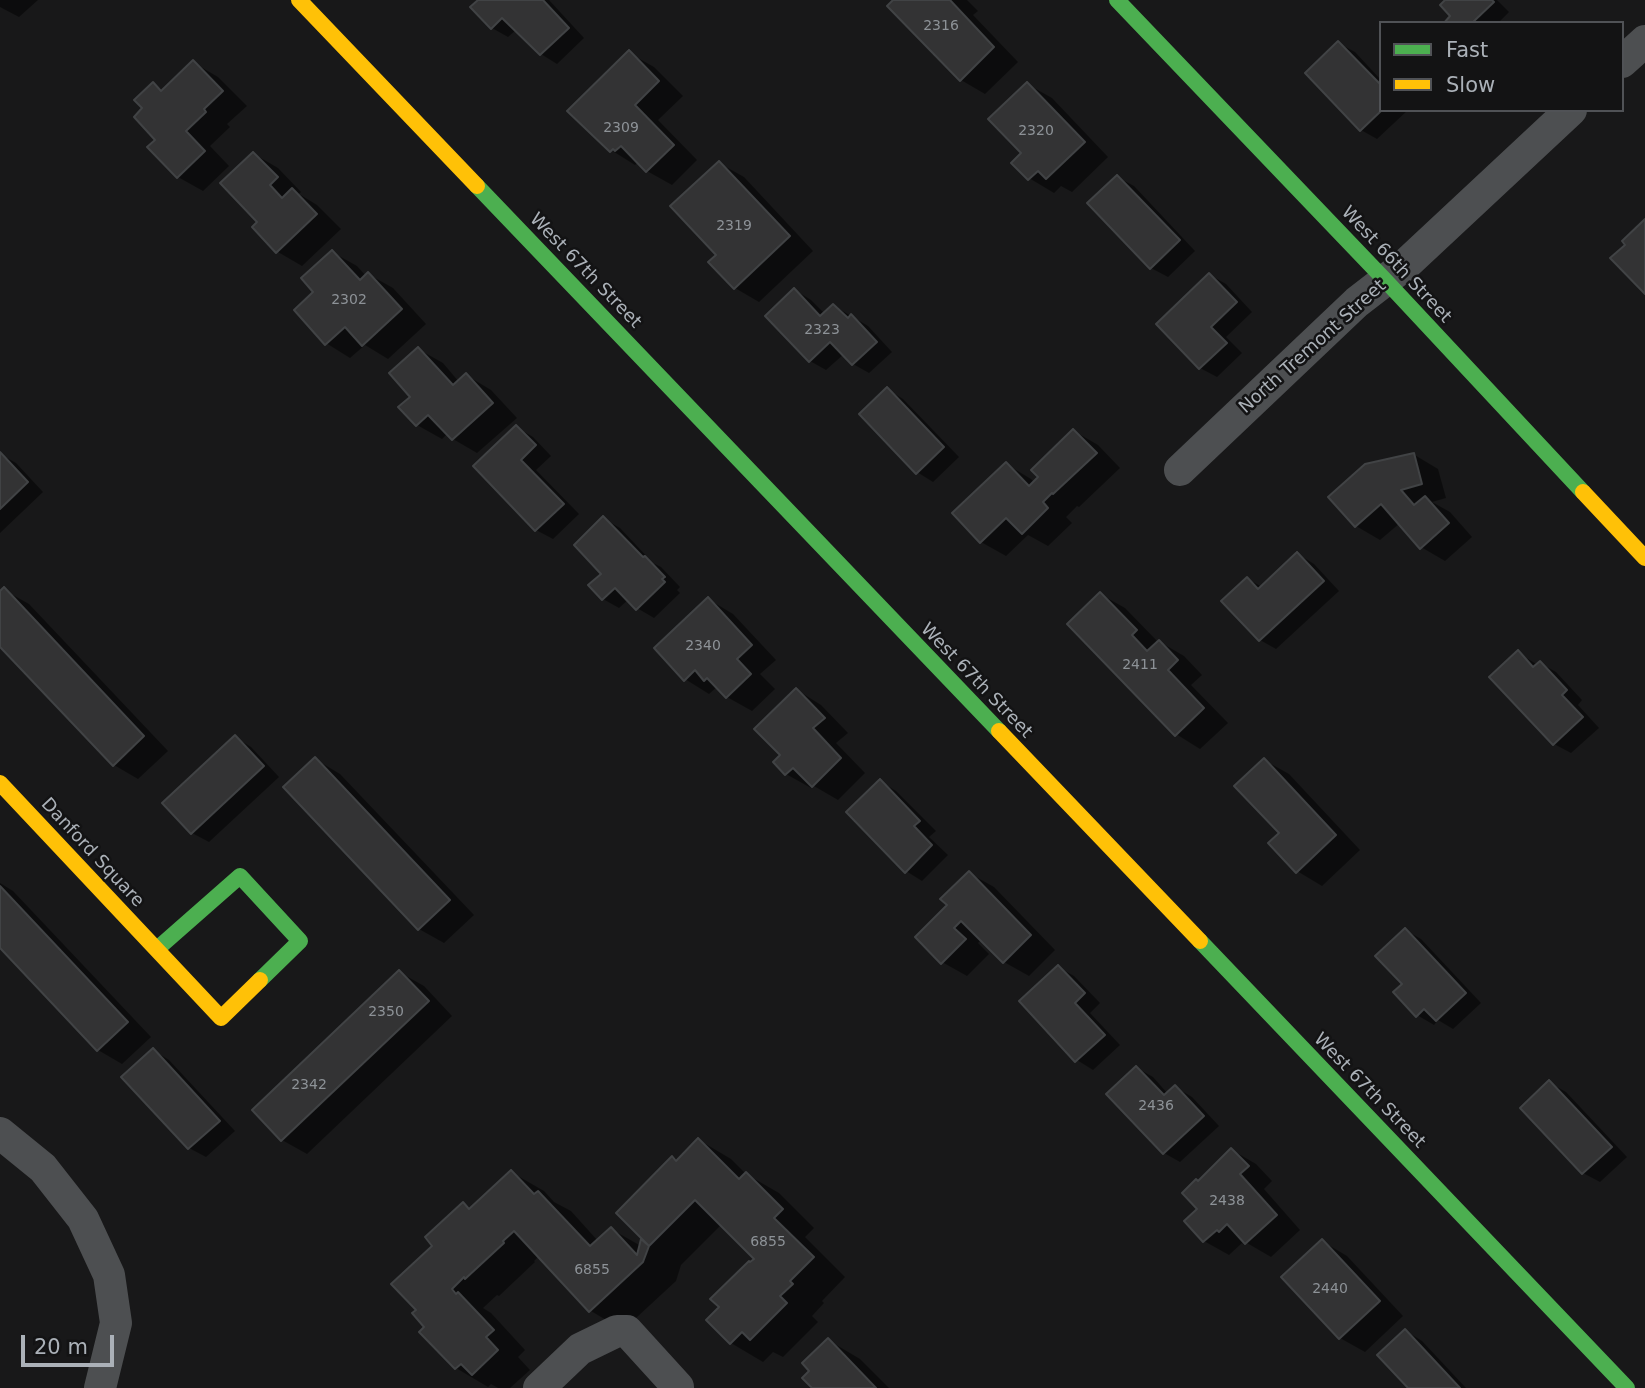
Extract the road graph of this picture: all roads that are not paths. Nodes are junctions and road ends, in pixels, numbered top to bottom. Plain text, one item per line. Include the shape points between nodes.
1 (299, 0) edge
2 (1118, 0) edge
3 (1645, 41) edge
4 (1624, 60) edge
5 (1569, 112) edge
6 (1385, 281) junction
7 (1180, 470) dead end
8 (1645, 558) edge
9 (0, 783) edge
10 (157, 949) junction
11 (0, 1133) edge
12 (100, 1388) edge
13 (539, 1388) edge
14 (677, 1388) edge
15 (1627, 1388) edge

1 - 15 street, West 67th Street
2 - 6 street, West 66th Street
3 - 4 street
5 - 6 street, North Tremont Street
6 - 7 street, North Tremont Street via 1357,302
6 - 8 street, West 66th Street
9 - 10 street, Danford Square
10 - 10 street, Danford Square via 221,1018 300,941 240,876
11 - 12 street via 43,1168 83,1219 109,1275 116,1322
13 - 14 street via 580,1349 617,1331 627,1331

